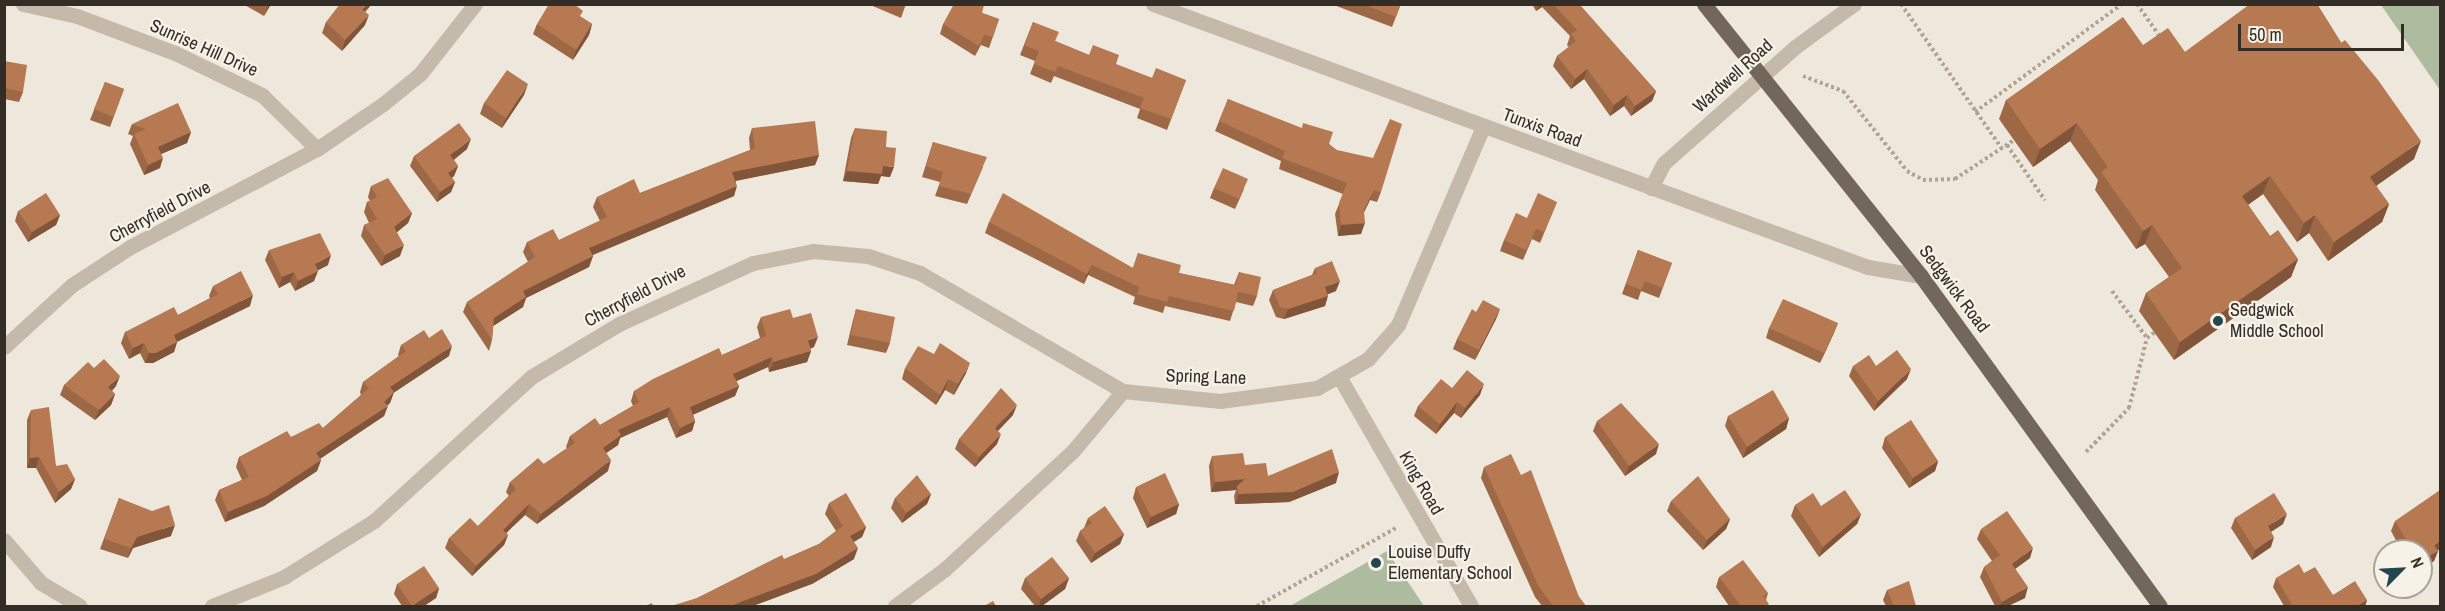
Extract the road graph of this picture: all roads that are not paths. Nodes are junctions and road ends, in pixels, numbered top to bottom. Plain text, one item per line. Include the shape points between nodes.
1 (23, 4) edge
2 (475, 4) edge
3 (1153, 4) edge
4 (1704, 4) edge
5 (1854, 4) edge
6 (1761, 76) junction
7 (1483, 127) junction
8 (317, 149) junction
9 (1651, 188) junction
10 (1921, 276) junction
11 (4, 347) edge
12 (1340, 378) junction
13 (1123, 391) junction
14 (4, 540) edge
15 (80, 606) edge
16 (212, 606) edge
17 (895, 606) edge
18 (1471, 606) edge
19 (2160, 606) edge

1 - 8 street, Sunrise Hill Drive via 77,16 175,53 262,95
2 - 8 street, Cherryfield Drive via 420,74
3 - 7 street, Tunxis Road
4 - 6 main road, Sedgwick Road
5 - 6 street, Wardwell Road
6 - 9 street, Wardwell Road via 1664,163
6 - 10 main road, Sedgwick Road
7 - 9 street, Tunxis Road
7 - 12 street, Spring Lane via 1398,325 1368,359
8 - 11 street, Cherryfield Drive via 130,247 72,285
9 - 10 street, Tunxis Road via 1868,267
10 - 19 main road, Sedgwick Road
12 - 13 street, Spring Lane via 1276,396 1220,400
12 - 18 street, King Road
13 - 16 street, Cherryfield Drive via 920,273 868,256 813,251 753,262 629,319 531,377 374,521 284,577
13 - 17 street via 1073,451 945,569
14 - 15 street via 41,584

